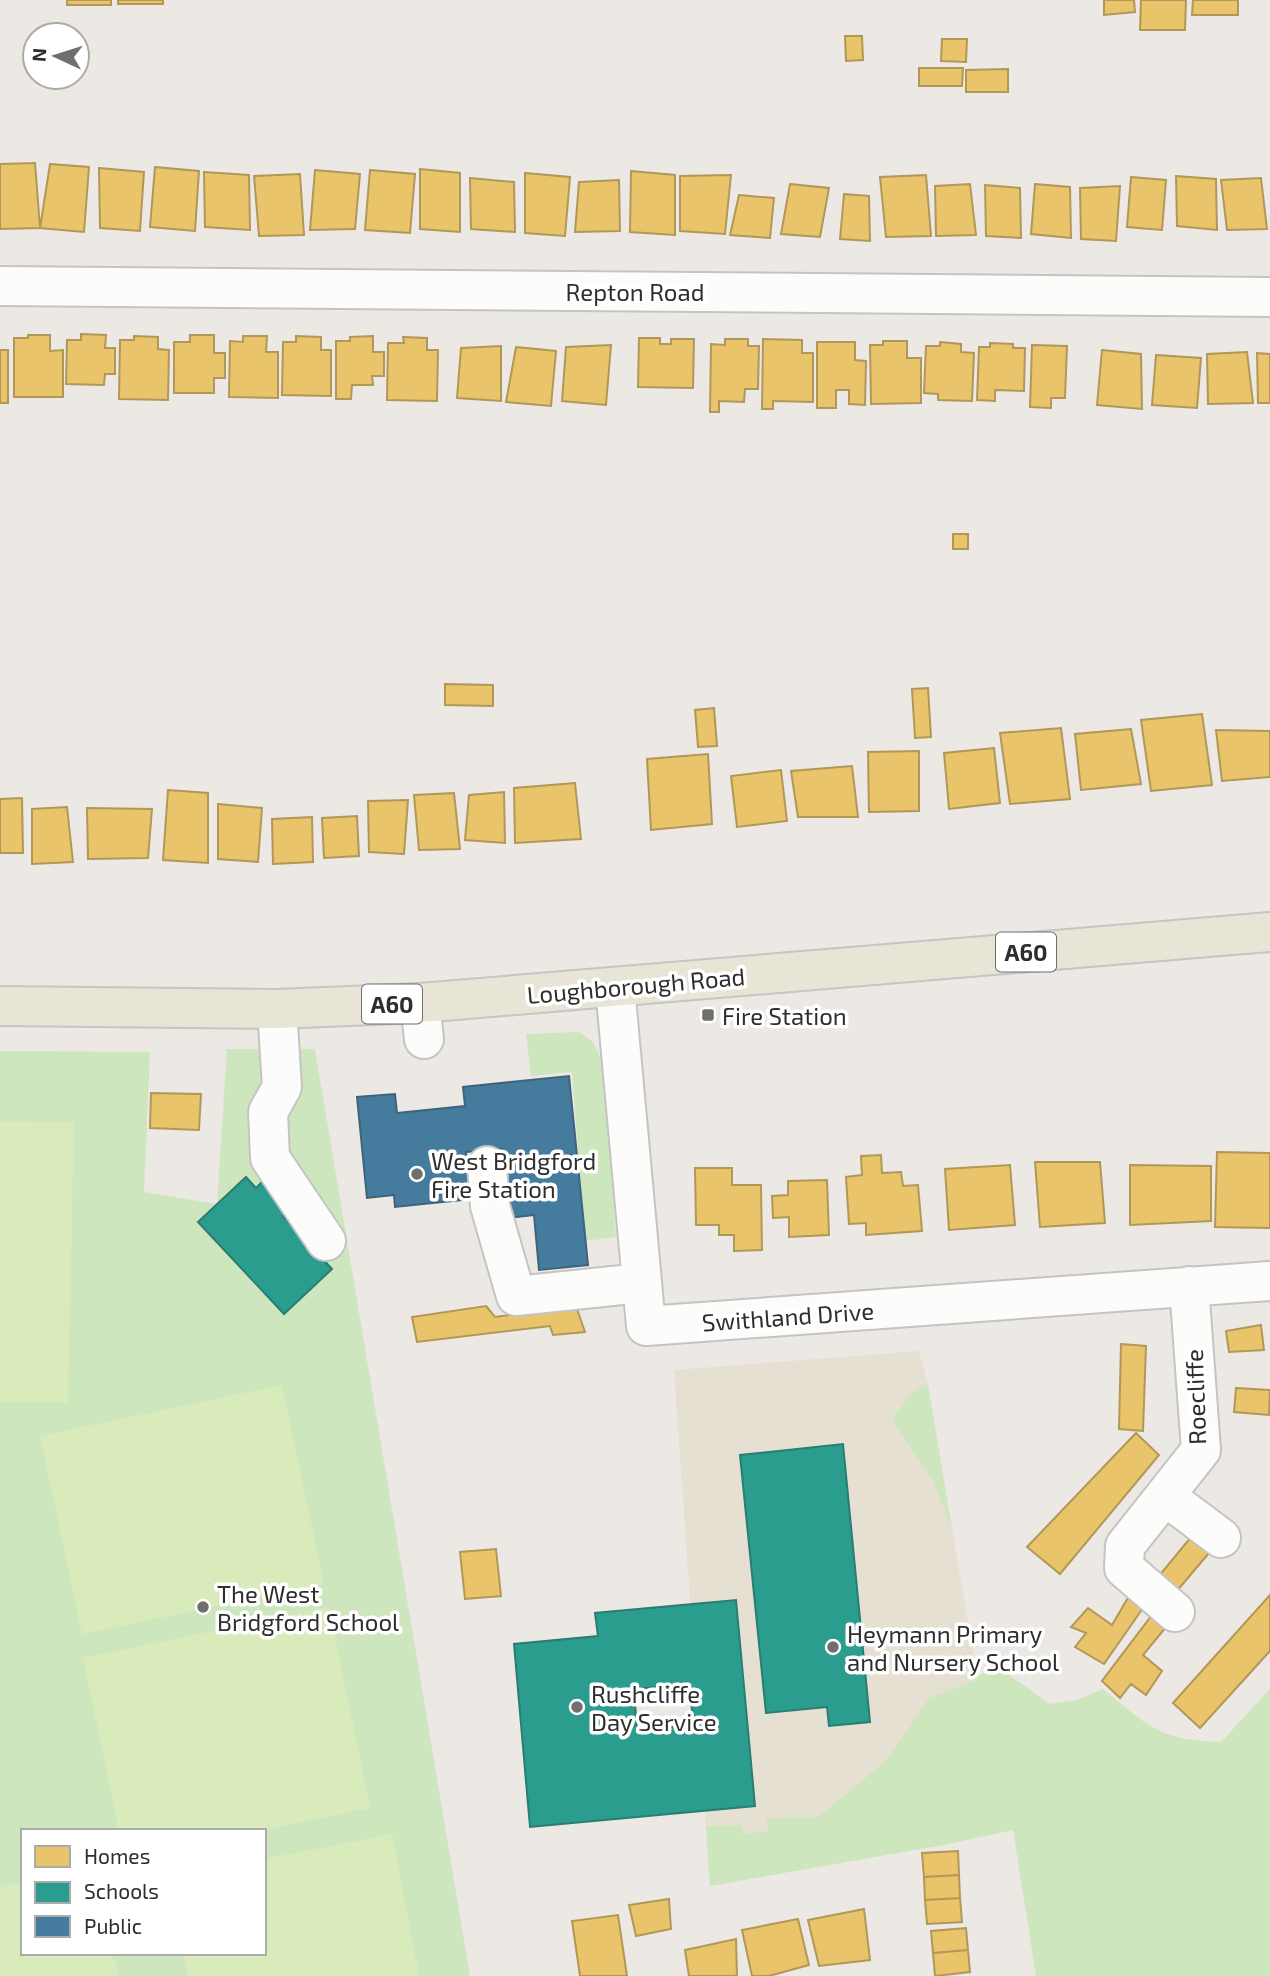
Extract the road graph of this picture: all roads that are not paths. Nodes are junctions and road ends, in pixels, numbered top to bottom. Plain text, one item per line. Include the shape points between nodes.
1 (0, 286) edge
2 (1270, 297) edge
3 (1270, 932) edge
4 (615, 987) junction
5 (0, 1006) edge
6 (277, 1009) junction
7 (487, 1166) dead end
8 (326, 1241) dead end
9 (1270, 1281) edge
10 (641, 1283) junction
11 (1189, 1286) junction
12 (1165, 1496) junction
13 (1221, 1538) dead end
14 (1175, 1612) dead end

1 - 2 street, Repton Road
3 - 4 main road, Loughborough Road / A60
4 - 6 main road, Loughborough Road / A60 via 422,1021
4 - 10 street, Swithland Drive
5 - 6 main road, Loughborough Road / A60
6 - 8 street via 282,1087 268,1112 270,1158
7 - 10 street via 490,1206 516,1296
9 - 11 street, Swithland Drive
10 - 11 street, Swithland Drive via 646,1326
11 - 12 street, Roecliffe via 1201,1450
12 - 13 street
12 - 14 street, Roecliffe via 1125,1546 1124,1568

